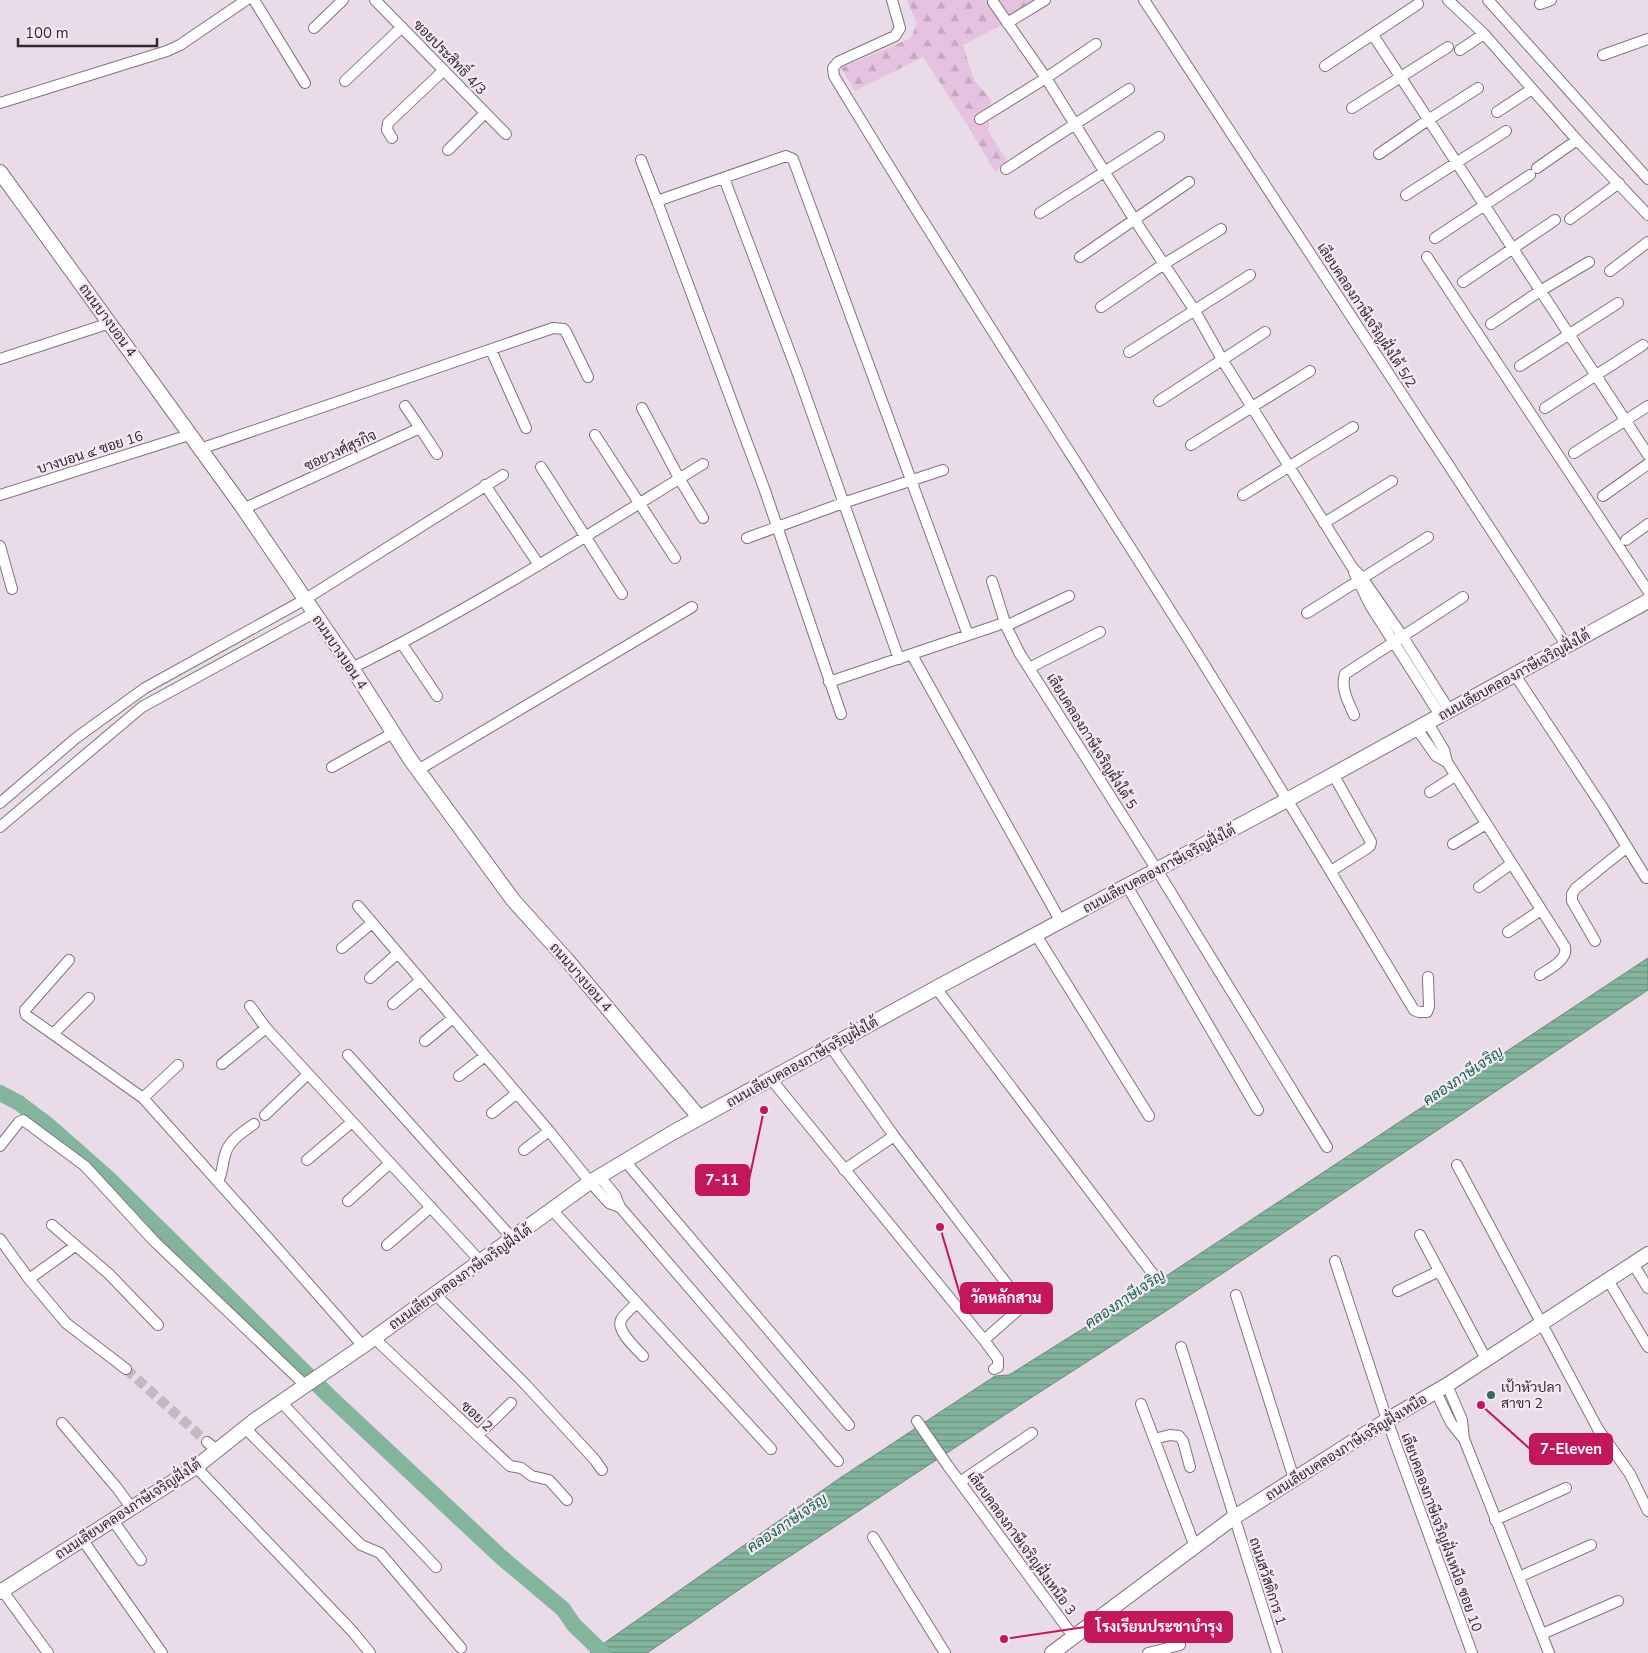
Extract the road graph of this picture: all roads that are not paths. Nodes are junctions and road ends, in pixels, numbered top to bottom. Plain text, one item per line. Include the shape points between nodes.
1 (246, 0) edge
2 (254, 0) edge
3 (343, 0) edge
4 (375, 0) edge
5 (892, 0) edge
6 (1045, 0) edge
7 (1144, 0) edge
8 (1448, 0) edge
9 (1488, 0) edge
10 (1551, 0) edge
11 (993, 2) dead end
12 (1418, 4) dead end
13 (1540, 4) dead end
14 (1008, 23) junction
15 (402, 27) junction
16 (314, 28) dead end
17 (1484, 34) junction
18 (1372, 35) junction
19 (1648, 39) edge
20 (1096, 44) dead end
21 (1448, 46) dead end
22 (1460, 50) dead end
23 (1603, 55) dead end
24 (1325, 66) dead end
25 (444, 70) junction
26 (1046, 78) junction
27 (1401, 78) junction
28 (345, 81) dead end
29 (305, 83) dead end
30 (1129, 88) dead end
31 (1478, 88) dead end
32 (1532, 89) junction
33 (0, 103) edge
34 (1352, 108) dead end
35 (1498, 112) dead end
36 (485, 113) junction
37 (980, 118) dead end
38 (1428, 120) junction
39 (1076, 125) junction
40 (1506, 131) dead end
41 (506, 134) dead end
42 (1159, 137) dead end
43 (392, 138) dead end
44 (1577, 140) junction
45 (448, 150) dead end
46 (1379, 154) dead end
47 (641, 160) dead end
48 (1456, 163) junction
49 (1006, 169) dead end
50 (1105, 171) junction
51 (0, 172) edge
52 (724, 178) junction
53 (1648, 179) edge
54 (1189, 182) dead end
55 (1619, 183) junction
56 (1406, 195) dead end
57 (657, 201) junction
58 (1485, 206) junction
59 (1040, 213) dead end
60 (1648, 215) edge
61 (1134, 219) junction
62 (1570, 219) dead end
63 (1554, 220) dead end
64 (1221, 229) dead end
65 (1435, 238) dead end
66 (1648, 242) edge
67 (1512, 249) junction
68 (1080, 257) dead end
69 (1427, 257) dead end
70 (1589, 262) dead end
71 (1164, 264) junction
72 (1610, 270) dead end
73 (1250, 275) dead end
74 (1463, 282) dead end
75 (1540, 291) junction
76 (1618, 303) dead end
77 (1101, 307) dead end
78 (1195, 311) junction
79 (110, 322) junction
80 (1492, 324) dead end
81 (1265, 332) dead end
82 (1570, 335) junction
83 (1643, 346) dead end
84 (491, 350) junction
85 (1129, 352) dead end
86 (0, 359) edge
87 (1223, 360) junction
88 (1520, 366) dead end
89 (1310, 371) dead end
90 (1596, 376) junction
91 (588, 377) dead end
92 (1159, 401) dead end
93 (404, 406) dead end
94 (1648, 406) edge
95 (1252, 407) junction
96 (642, 408) dead end
97 (1545, 408) dead end
98 (1625, 420) junction
99 (1353, 427) dead end
100 (420, 428) junction
101 (526, 428) dead end
102 (189, 435) junction
103 (595, 435) dead end
104 (1191, 445) dead end
105 (200, 450) junction
106 (1574, 453) dead end
107 (437, 454) dead end
108 (1648, 455) edge
109 (703, 464) dead end
110 (1648, 464) edge
111 (1289, 466) junction
112 (541, 467) dead end
113 (943, 470) dead end
114 (502, 475) dead end
115 (679, 478) junction
116 (912, 481) junction
117 (1392, 481) dead end
118 (485, 485) junction
119 (0, 495) edge
120 (1243, 495) dead end
121 (1603, 496) dead end
122 (640, 503) junction
123 (843, 503) junction
124 (243, 509) junction
125 (703, 518) dead end
126 (1324, 523) junction
127 (1648, 524) edge
128 (778, 528) junction
129 (585, 536) junction
130 (1428, 537) dead end
131 (747, 538) dead end
132 (1626, 540) dead end
133 (0, 546) edge
134 (675, 558) dead end
135 (539, 566) junction
136 (1360, 580) junction
137 (992, 582) dead end
138 (12, 589) dead end
139 (1648, 591) edge
140 (622, 594) dead end
141 (1069, 596) dead end
142 (1463, 597) dead end
143 (304, 600) junction
144 (1648, 601) edge
145 (692, 607) dead end
146 (314, 613) junction
147 (1307, 613) dead end
148 (1002, 626) junction
149 (1100, 632) dead end
150 (968, 635) junction
151 (1399, 639) junction
152 (402, 644) junction
153 (1567, 646) junction
154 (912, 655) junction
155 (899, 659) junction
156 (352, 668) junction
157 (1029, 668) junction
158 (1515, 675) junction
159 (829, 682) junction
160 (437, 696) dead end
161 (841, 714) dead end
162 (1354, 715) dead end
163 (1434, 719) junction
164 (393, 733) junction
165 (332, 767) dead end
166 (418, 770) junction
167 (1333, 774) junction
168 (1455, 776) junction
169 (1430, 792) dead end
170 (1288, 800) junction
171 (0, 803) edge
172 (1486, 824) junction
173 (0, 827) edge
174 (1453, 844) dead end
175 (1627, 847) junction
176 (1512, 864) junction
177 (1158, 870) junction
178 (1331, 871) junction
179 (1646, 878) dead end
180 (1127, 886) junction
181 (1479, 887) dead end
182 (358, 906) dead end
183 (1541, 910) junction
184 (1061, 922) junction
185 (372, 923) junction
186 (1508, 932) dead end
187 (1036, 935) junction
188 (1595, 941) dead end
189 (342, 948) dead end
190 (398, 953) junction
191 (69, 960) dead end
192 (1540, 975) dead end
193 (1428, 977) dead end
194 (370, 978) dead end
195 (421, 980) junction
196 (936, 988) junction
197 (89, 998) dead end
198 (393, 1004) dead end
199 (250, 1006) dead end
200 (453, 1018) junction
201 (266, 1028) junction
202 (53, 1034) junction
203 (425, 1041) dead end
204 (831, 1047) junction
205 (348, 1055) dead end
206 (485, 1056) junction
207 (222, 1064) dead end
208 (178, 1065) dead end
209 (308, 1074) junction
210 (459, 1076) dead end
211 (770, 1079) junction
212 (517, 1093) junction
213 (143, 1098) junction
214 (1258, 1110) dead end
215 (492, 1113) dead end
216 (265, 1115) dead end
217 (1149, 1116) dead end
218 (699, 1118) junction
219 (352, 1122) junction
220 (254, 1124) dead end
221 (548, 1131) junction
222 (894, 1136) junction
223 (0, 1146) edge
224 (1327, 1148) dead end
225 (524, 1150) dead end
226 (308, 1160) dead end
227 (625, 1161) junction
228 (389, 1164) junction
229 (1457, 1165) dead end
230 (844, 1170) junction
231 (595, 1180) junction
232 (218, 1181) junction
233 (348, 1201) dead end
234 (431, 1207) junction
235 (553, 1211) junction
236 (52, 1225) dead end
237 (1420, 1235) dead end
238 (0, 1239) edge
239 (513, 1239) junction
240 (387, 1244) dead end
241 (75, 1246) junction
242 (1648, 1254) edge
243 (1335, 1260) dead end
244 (481, 1262) junction
245 (1633, 1264) junction
246 (1439, 1271) junction
247 (1156, 1278) dead end
248 (29, 1279) junction
249 (1608, 1280) junction
250 (1648, 1288) edge
251 (1398, 1291) dead end
252 (1236, 1294) dead end
253 (436, 1295) junction
254 (637, 1303) junction
255 (1542, 1323) junction
256 (158, 1325) dead end
257 (374, 1338) junction
258 (984, 1340) junction
259 (363, 1346) junction
260 (1180, 1347) dead end
261 (1648, 1347) edge
262 (643, 1356) dead end
263 (1486, 1359) junction
264 (126, 1369) tunnel mouth
265 (994, 1369) dead end
266 (310, 1383) junction
267 (1441, 1389) junction
268 (281, 1402) junction
269 (511, 1403) dead end
270 (1141, 1404) dead end
271 (1387, 1420) junction
272 (62, 1423) dead end
273 (918, 1423) dead end
274 (849, 1425) dead end
275 (245, 1428) junction
276 (1032, 1433) dead end
277 (478, 1436) junction
278 (1154, 1439) junction
279 (771, 1449) dead end
280 (838, 1460) dead end
281 (196, 1466) junction
282 (1190, 1467) dead end
283 (602, 1470) dead end
284 (1294, 1479) junction
285 (960, 1482) junction
286 (1566, 1488) dead end
287 (566, 1500) dead end
288 (131, 1507) junction
289 (1648, 1511) edge
290 (1233, 1518) junction
291 (112, 1520) junction
292 (1495, 1520) junction
293 (873, 1537) dead end
294 (82, 1539) junction
295 (1591, 1545) dead end
296 (1195, 1547) junction
297 (141, 1560) dead end
298 (436, 1567) dead end
299 (1519, 1577) junction
300 (1, 1591) edge
301 (1618, 1601) dead end
302 (1542, 1634) junction
303 (1073, 1636) junction
304 (1180, 1645) dead end
305 (461, 1648) dead end
306 (48, 1653) edge
307 (162, 1653) edge
308 (370, 1653) edge
309 (945, 1653) edge
310 (1052, 1653) edge
311 (1148, 1653) edge
312 (1277, 1653) edge
313 (1472, 1653) edge
314 (1549, 1653) edge

1 - 33 street via 167,51
2 - 29 street
3 - 16 street
4 - 15 street, ซอยประสิทธิ์ 4/3
5 - 170 street via 900,28 895,36 838,62 833,68 834,76
6 - 14 street
7 - 153 street, เลียบคลองภาษีเจริญฝั่งใต้ 5/2
8 - 17 street
9 - 53 street
10 - 13 street
11 - 14 street
12 - 18 street
14 - 26 street
15 - 25 street, ซอยประสิทธิ์ 4/3
15 - 28 street
17 - 22 street
17 - 32 street
18 - 24 street
18 - 27 street
19 - 23 street
20 - 26 street
21 - 27 street
25 - 36 street, ซอยประสิทธิ์ 4/3
25 - 43 street via 388,123 387,130
26 - 37 street
26 - 39 street
27 - 34 street
27 - 38 street
30 - 39 street
31 - 38 street
32 - 35 street
32 - 44 street
36 - 41 street, ซอยประสิทธิ์ 4/3
36 - 45 street
38 - 46 street
38 - 48 street
39 - 49 street
39 - 50 street
40 - 48 street
42 - 50 street
44 - 55 street
44 - 58 street
47 - 57 street
48 - 56 street
48 - 58 street
50 - 59 street
50 - 61 street
51 - 79 street, ถนนบางบอน 4
52 - 57 street
52 - 116 street via 786,156 793,159
52 - 123 street
54 - 61 street
55 - 60 street
55 - 62 street
57 - 128 street
58 - 65 street
58 - 67 street
61 - 68 street
61 - 71 street
63 - 67 street
64 - 71 street
66 - 72 street
67 - 74 street
67 - 75 street
69 - 139 street
70 - 75 street
71 - 77 street
71 - 78 street
73 - 78 street
75 - 80 street
75 - 82 street
76 - 82 street
78 - 85 street
78 - 87 street
79 - 86 street
79 - 102 street, ถนนบางบอน 4
81 - 87 street
82 - 88 street
82 - 90 street
83 - 90 street
84 - 91 street via 553,328 564,329
84 - 101 street
84 - 105 street
87 - 92 street
87 - 95 street
89 - 95 street
90 - 97 street
90 - 98 street
93 - 100 street
94 - 98 street
95 - 104 street
95 - 111 street
96 - 115 street
98 - 106 street
98 - 108 street
99 - 111 street
100 - 107 street
100 - 124 street, ซอยวงศ์สุรกิจ
102 - 105 street, ถนนบางบอน 4
102 - 119 street, บางบอน ๔ ซอย 16
103 - 122 street
105 - 124 street, ถนนบางบอน 4
109 - 115 street
110 - 121 street
111 - 120 street
111 - 126 street
112 - 129 street
113 - 116 street
114 - 118 street
115 - 122 street
115 - 125 street
116 - 123 street
116 - 150 street
117 - 126 street
118 - 135 street
118 - 143 street
122 - 129 street
122 - 134 street
123 - 128 street
123 - 155 street
124 - 143 street, ถนนบางบอน 4
126 - 136 street
127 - 132 street
128 - 131 street
128 - 159 street
129 - 135 street
129 - 140 street
130 - 136 street
133 - 138 street
135 - 152 street
136 - 147 street
136 - 151 street
137 - 148 street
141 - 148 street
142 - 151 street
143 - 146 street, ถนนบางบอน 4
143 - 171 street via 145,688 76,738
144 - 153 street, ถนนเลียบคลองภาษีเจริญฝั่งใต้
145 - 166 street
146 - 156 street, ถนนบางบอน 4
146 - 173 street via 142,706
148 - 150 street
148 - 157 street
149 - 157 street, เลียบคลองภาษีเจริญฝั่งใต้ 5
150 - 154 street
151 - 162 street via 1345,674 1344,686
151 - 163 street
152 - 156 street
152 - 160 street
153 - 158 street, ถนนเลียบคลองภาษีเจริญฝั่งใต้
154 - 155 street
154 - 184 street
155 - 159 street
156 - 164 street, ถนนบางบอน 4
157 - 177 street, เลียบคลองภาษีเจริญฝั่งใต้ 5
158 - 163 street, ถนนเลียบคลองภาษีเจริญฝั่งใต้
158 - 175 street
159 - 161 street
163 - 167 street, ถนนเลียบคลองภาษีเจริญฝั่งใต้
163 - 168 street via 1447,762
164 - 165 street
164 - 166 street, ถนนบางบอน 4
166 - 218 street, ถนนบางบอน 4 via 513,900 568,960
167 - 170 street, ถนนเลียบคลองภาษีเจริญฝั่งใต้
167 - 178 street via 1371,842 1366,849
168 - 169 street
168 - 172 street
170 - 177 street, ถนนเลียบคลองภาษีเจริญฝั่งใต้
170 - 178 street
172 - 174 street
172 - 176 street
175 - 179 street
175 - 188 street via 1572,894 1572,901
176 - 181 street
176 - 183 street
177 - 180 street, ถนนเลียบคลองภาษีเจริญฝั่งใต้
177 - 224 street, เลียบคลองภาษีเจริญฝั่งใต้ 5
178 - 193 street via 1414,1010 1419,1012 1427,1012 1429,1008
180 - 184 street, ถนนเลียบคลองภาษีเจริญฝั่งใต้
180 - 214 street
182 - 185 street
183 - 186 street
183 - 192 street via 1566,947 1566,952
184 - 187 street, ถนนเลียบคลองภาษีเจริญฝั่งใต้
185 - 189 street
185 - 190 street
187 - 196 street, ถนนเลียบคลองภาษีเจริญฝั่งใต้
187 - 217 street
190 - 194 street
190 - 195 street
191 - 202 street via 25,1010 26,1015
195 - 198 street
195 - 200 street
196 - 204 street, ถนนเลียบคลองภาษีเจริญฝั่งใต้
196 - 247 street
197 - 202 street
199 - 201 street
200 - 203 street
200 - 206 street
201 - 207 street
201 - 209 street
202 - 213 street
204 - 211 street, ถนนเลียบคลองภาษีเจริญฝั่งใต้
204 - 222 street
205 - 239 street
206 - 210 street
206 - 212 street
208 - 213 street
209 - 216 street
209 - 219 street
211 - 218 street, ถนนเลียบคลองภาษีเจริญฝั่งใต้
211 - 230 street
212 - 215 street
212 - 221 street
213 - 232 street
218 - 227 street, ถนนเลียบคลองภาษีเจริญฝั่งใต้
219 - 226 street
219 - 228 street
220 - 232 street via 227,1148
221 - 225 street
221 - 231 street
222 - 230 street
222 - 258 street via 1021,1304
223 - 266 street via 23,1120 77,1159 154,1241
227 - 231 street, ถนนเลียบคลองภาษีเจริญฝั่งใต้
227 - 274 street
228 - 233 street
228 - 234 street
229 - 255 street
230 - 258 street
231 - 235 street, ถนนเลียบคลองภาษีเจริญฝั่งใต้
231 - 280 street via 615,1195 620,1207
232 - 259 street
234 - 240 street
234 - 244 street
235 - 239 street, ถนนเลียบคลองภาษีเจริญฝั่งใต้
235 - 254 street
236 - 241 street
237 - 246 street
238 - 248 street
239 - 244 street, ถนนเลียบคลองภาษีเจริญฝั่งใต้
241 - 248 street
241 - 256 street
242 - 245 street, ถนนเลียบคลองภาษีเจริญฝั่งเหนือ
243 - 271 street, เลียบคลองภาษีเจริญฝั่งเหนือ ซอย 10
244 - 253 street, ถนนเลียบคลองภาษีเจริญฝั่งใต้
245 - 249 street, ถนนเลียบคลองภาษีเจริญฝั่งเหนือ
245 - 250 street
246 - 251 street
246 - 263 street
248 - 264 street via 66,1322
249 - 255 street, ถนนเลียบคลองภาษีเจริญฝั่งเหนือ
249 - 261 street
252 - 284 street
253 - 257 street, ถนนเลียบคลองภาษีเจริญฝั่งใต้
253 - 283 street via 525,1384
254 - 262 street via 620,1325 623,1334
254 - 279 street
255 - 263 street, ถนนเลียบคลองภาษีเจริญฝั่งเหนือ
255 - 289 street via 1598,1429 1630,1474
257 - 259 street, ถนนเลียบคลองภาษีเจริญฝั่งใต้
257 - 277 street, ซอย 2
258 - 265 street via 998,1359 998,1367
259 - 266 street, ถนนเลียบคลองภาษีเจริญฝั่งใต้
260 - 290 street, ถนนสวัสดิการ 1
263 - 267 street, ถนนเลียบคลองภาษีเจริญฝั่งเหนือ
266 - 268 street, ถนนเลียบคลองภาษีเจริญฝั่งใต้
267 - 271 street, ถนนเลียบคลองภาษีเจริญฝั่งเหนือ
267 - 292 street via 1451,1423 1464,1439
268 - 275 street, ถนนเลียบคลองภาษีเจริญฝั่งใต้
268 - 298 street
269 - 277 street
270 - 278 street
271 - 284 street, ถนนเลียบคลองภาษีเจริญฝั่งเหนือ
271 - 313 street, เลียบคลองภาษีเจริญฝั่งเหนือ ซอย 10
272 - 288 street
273 - 285 street, เลียบคลองภาษีเจริญฝั่งเหนือ 3
275 - 281 street, ถนนเลียบคลองภาษีเจริญฝั่งใต้ via 212,1446
275 - 305 street via 361,1545 380,1554
276 - 285 street
277 - 287 street, ซอย 2 via 510,1466 549,1480
278 - 282 street via 1170,1434 1179,1436
278 - 296 street
281 - 288 street, ถนนเลียบคลองภาษีเจริญฝั่งใต้
281 - 308 street
284 - 290 street, ถนนเลียบคลองภาษีเจริญฝั่งเหนือ
285 - 303 street, เลียบคลองภาษีเจริญฝั่งเหนือ 3
286 - 292 street
288 - 291 street, ถนนเลียบคลองภาษีเจริญฝั่งใต้
290 - 296 street, ถนนเลียบคลองภาษีเจริญฝั่งเหนือ
290 - 312 street, ถนนสวัสดิการ 1
291 - 294 street, ถนนเลียบคลองภาษีเจริญฝั่งใต้
291 - 297 street
292 - 299 street
293 - 309 street
294 - 300 street, ถนนเลียบคลองภาษีเจริญฝั่งใต้
294 - 307 street
295 - 299 street
296 - 303 street, ถนนเลียบคลองภาษีเจริญฝั่งเหนือ
299 - 302 street
300 - 306 street
301 - 302 street
302 - 314 street
303 - 310 street, ถนนเลียบคลองภาษีเจริญฝั่งเหนือ
304 - 311 street

